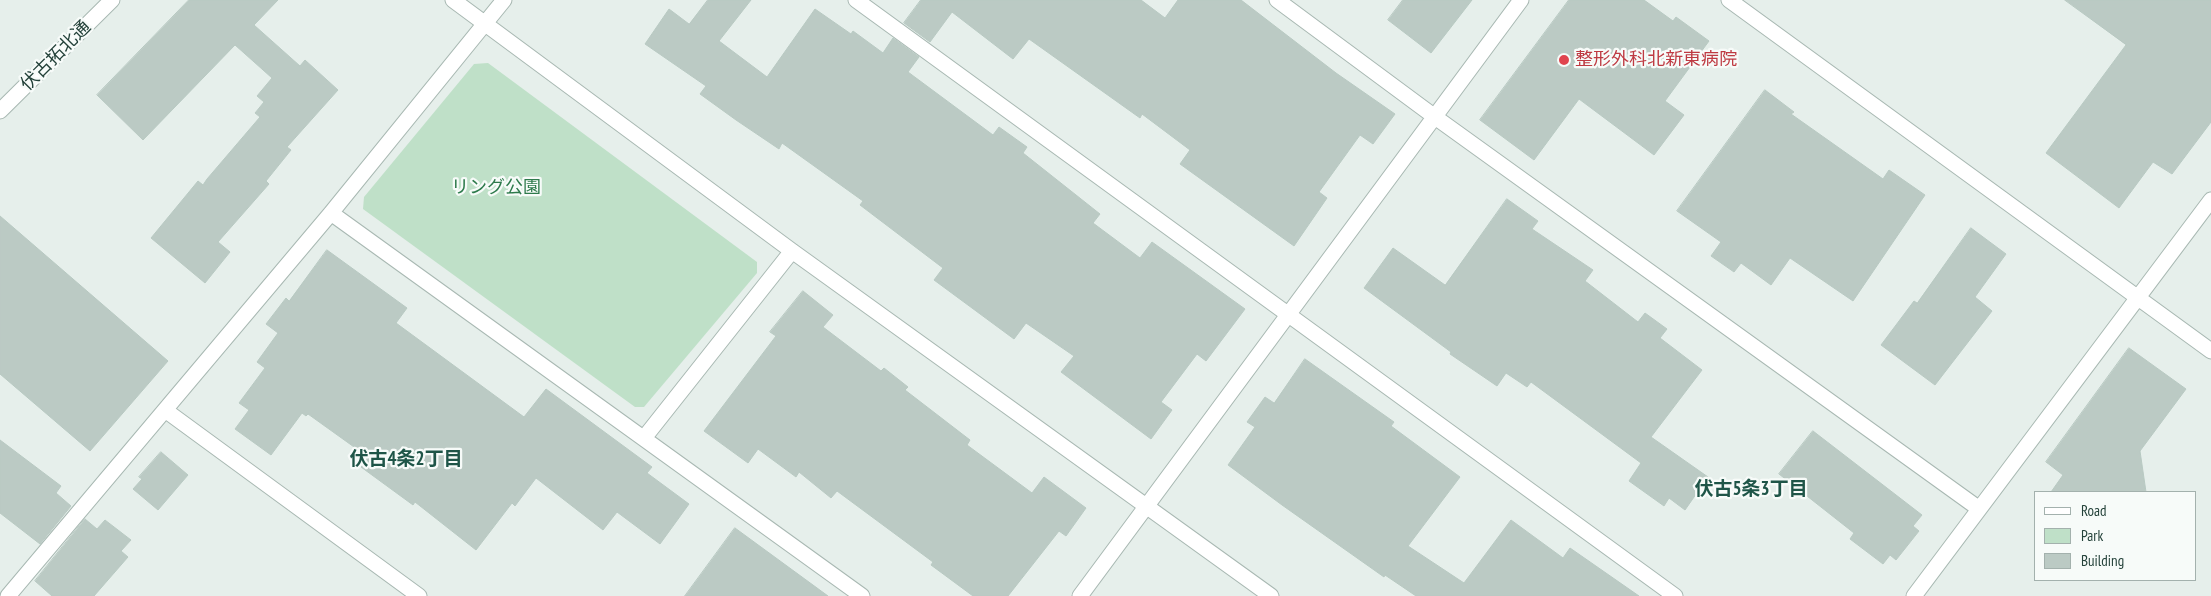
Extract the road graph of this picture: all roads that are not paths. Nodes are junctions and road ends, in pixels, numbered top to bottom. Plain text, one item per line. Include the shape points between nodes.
1 (112, 0) edge
2 (453, 0) edge
3 (504, 0) edge
4 (856, 0) edge
5 (1277, 0) edge
6 (1521, 0) edge
7 (1729, 0) edge
8 (486, 24) junction
9 (0, 111) edge
10 (1435, 117) junction
11 (2211, 200) edge
12 (332, 212) junction
13 (792, 251) junction
14 (2138, 298) junction
15 (1289, 316) junction
16 (2211, 350) edge
17 (165, 410) junction
18 (644, 438) junction
19 (1147, 505) junction
20 (1978, 508) junction
21 (8, 596) edge
22 (419, 596) edge
23 (862, 596) edge
24 (1080, 596) edge
25 (1271, 596) edge
26 (1675, 596) edge
27 (1914, 596) edge

1 - 9 street, 伏古拓北通
2 - 8 street
3 - 8 street
4 - 15 street
5 - 10 street
6 - 10 street
7 - 14 street
8 - 12 street
8 - 13 street
10 - 15 street
10 - 20 street
11 - 14 street
12 - 17 street
12 - 18 street
13 - 18 street
13 - 19 street
14 - 16 street
14 - 20 street
15 - 19 street
15 - 26 street
17 - 21 street
17 - 22 street
18 - 23 street
19 - 24 street
19 - 25 street
20 - 27 street

